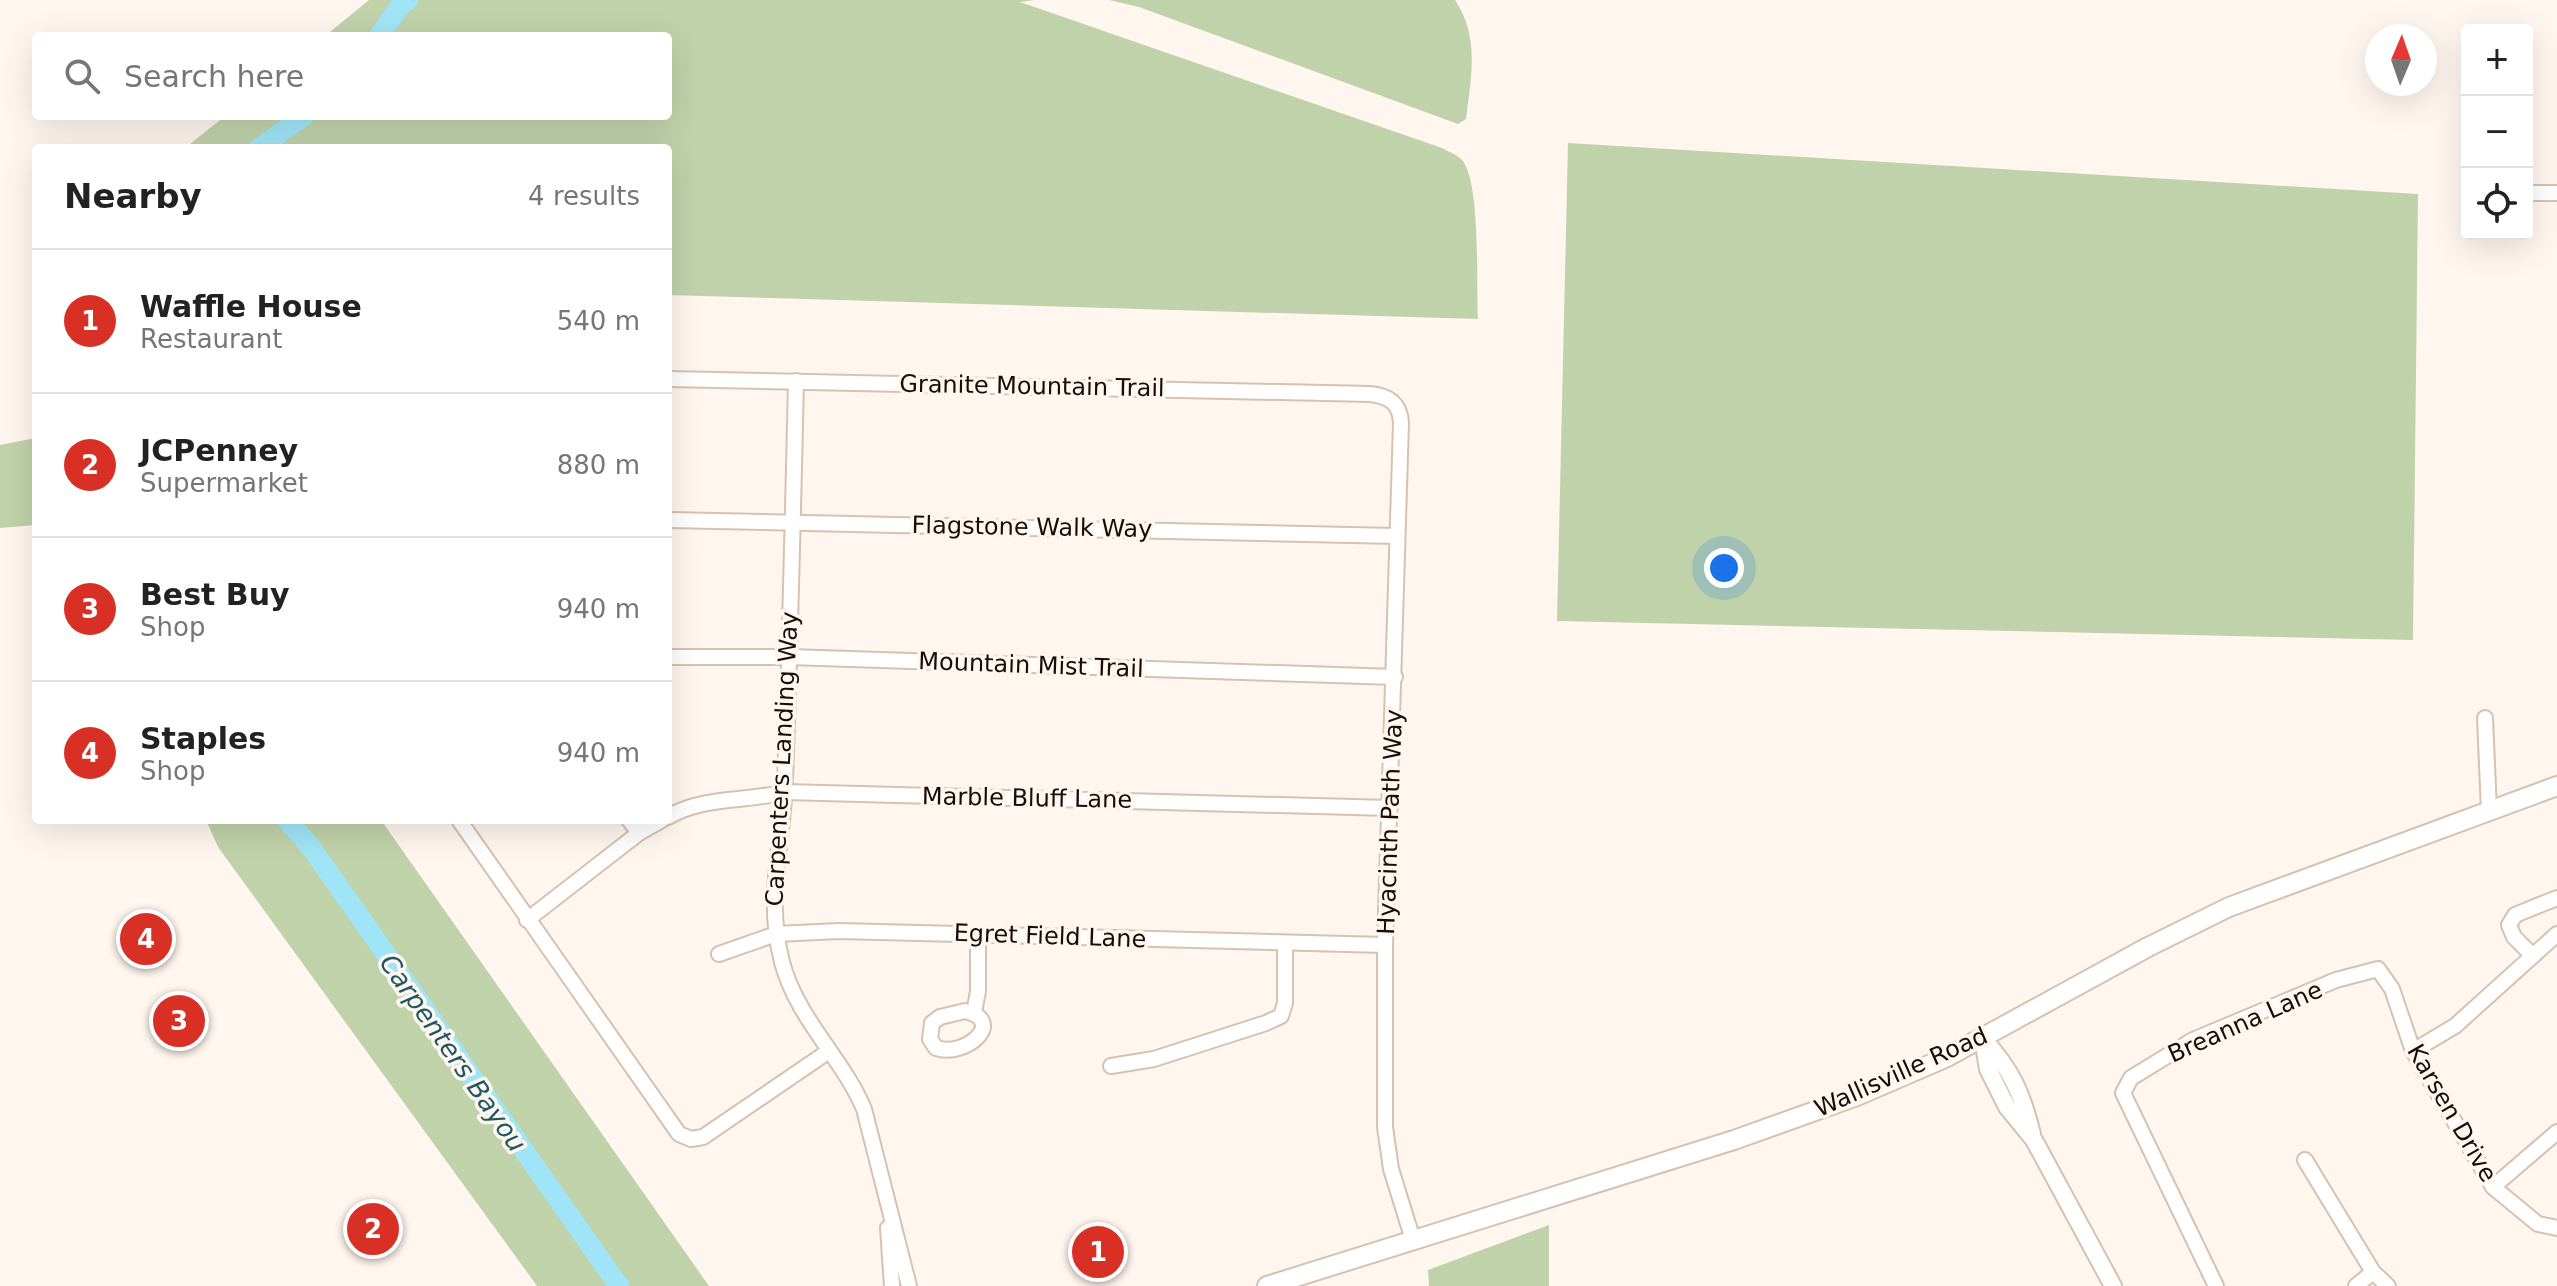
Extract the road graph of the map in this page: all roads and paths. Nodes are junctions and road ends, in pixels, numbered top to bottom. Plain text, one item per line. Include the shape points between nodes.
1 (2533, 193) edge
2 (2557, 193) edge
3 (672, 379) edge
4 (796, 381) junction
5 (1394, 402) joint
6 (672, 520) edge
7 (793, 521) junction
8 (1397, 536) junction
9 (672, 657) edge
10 (789, 657) junction
11 (1395, 677) junction
12 (2485, 718) dead end
13 (2557, 786) edge
14 (785, 792) junction
15 (1390, 808) junction
16 (2489, 811) junction
17 (672, 816) edge
18 (462, 824) edge
19 (632, 824) edge
20 (655, 824) edge
21 (639, 833) junction
22 (2557, 898) edge
23 (527, 920) junction
24 (776, 934) junction
25 (978, 934) junction
26 (2557, 934) edge
27 (1285, 943) junction
28 (1385, 945) junction
29 (719, 954) dead end
30 (2533, 956) junction
31 (2378, 969) joint
32 (974, 1013) dead end
33 (1983, 1039) junction
34 (829, 1051) junction
35 (2413, 1051) junction
36 (1111, 1066) dead end
37 (2557, 1132) edge
38 (2305, 1160) dead end
39 (2493, 1187) junction
40 (889, 1207) junction
41 (2557, 1228) edge
42 (1413, 1240) junction
43 (2373, 1272) junction
44 (2214, 1282) edge
45 (892, 1286) edge
46 (909, 1286) edge
47 (1267, 1286) edge
48 (2113, 1286) edge
49 (2198, 1286) edge
50 (2356, 1286) edge
51 (2388, 1286) edge

1 - 2 street
3 - 4 street, Granite Mountain Trail
4 - 5 street, Granite Mountain Trail via 1370,394
4 - 7 street, Carpenters Landing Way
5 - 8 street, Hyacinth Path Way via 1401,423
6 - 7 street, Flagstone Walk Way
7 - 8 street, Flagstone Walk Way
7 - 10 street, Carpenters Landing Way
8 - 11 street, Hyacinth Path Way
9 - 10 street, Mountain Mist Trail
10 - 11 street, Mountain Mist Trail
10 - 14 street, Carpenters Landing Way
11 - 15 street, Hyacinth Path Way
12 - 16 street
13 - 16 main road, Wallisville Road
14 - 15 street, Marble Bluff Lane
14 - 17 street, Marble Bluff Lane via 710,802
14 - 24 street, Carpenters Landing Way via 773,887
15 - 28 street, Hyacinth Path Way
16 - 33 main road, Wallisville Road via 2229,907
18 - 23 street
19 - 21 street
20 - 21 street
21 - 23 street
22 - 30 street via 2515,915 2509,925
23 - 34 street via 679,1134 703,1137
24 - 25 street, Egret Field Lane
24 - 29 street, Egret Field Lane
24 - 34 street, Carpenters Landing Way via 794,995
25 - 27 street, Egret Field Lane
25 - 32 street
26 - 30 street
27 - 28 street, Egret Field Lane
27 - 36 street via 1281,1016 1154,1059
28 - 42 street, Hyacinth Path Way via 1385,1127 1391,1169
30 - 35 street via 2455,1026
31 - 35 street, Karsen Drive via 2392,989
31 - 44 street, Breanna Lane via 2336,980 2193,1040 2131,1078 2123,1093
33 - 42 main road, Wallisville Road via 1857,1096 1734,1140
33 - 48 street via 2004,1061 2023,1098 2034,1140
34 - 40 street, Carpenters Landing Way via 864,1109
35 - 39 street, Karsen Drive
37 - 39 street
38 - 43 street
39 - 41 street, Karsen Drive via 2538,1224
40 - 45 street, Carpenters Landing Way
40 - 46 street, Carpenters Landing Way
42 - 47 main road, Wallisville Road
43 - 50 street
43 - 51 street
44 - 49 street

